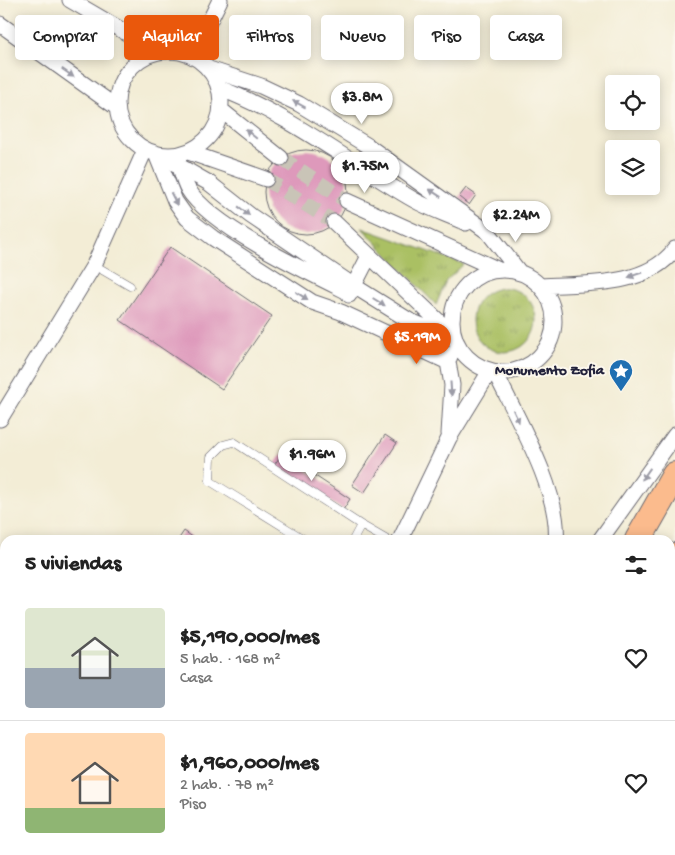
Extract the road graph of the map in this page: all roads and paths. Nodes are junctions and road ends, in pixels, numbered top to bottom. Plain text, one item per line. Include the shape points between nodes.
1 (70, 0) edge
2 (220, 0) edge
3 (212, 15) edge
4 (0, 24) edge
5 (124, 32) edge
6 (139, 60) edge
7 (197, 60) edge
8 (209, 69) junction
9 (219, 88) junction
10 (116, 106) junction
11 (221, 110) junction
12 (188, 152) junction
13 (154, 153) junction
14 (281, 158) tunnel mouth
15 (180, 167) junction
16 (266, 178) tunnel mouth
17 (347, 201) tunnel mouth
18 (334, 222) tunnel mouth
19 (488, 232) junction
20 (675, 250) edge
21 (369, 256) junction
22 (94, 265) junction
23 (499, 270) junction
24 (520, 273) junction
25 (130, 286) dead end
26 (541, 286) junction
27 (352, 290) junction
28 (341, 312) junction
29 (455, 339) junction
30 (448, 362) junction
31 (493, 372) junction
32 (0, 419) edge
33 (675, 435) edge
34 (449, 438) junction
35 (675, 475) edge
36 (361, 526) junction
37 (297, 535) edge
38 (356, 535) edge
39 (378, 535) edge
40 (402, 535) edge
41 (556, 535) edge
42 (604, 535) edge
43 (641, 535) edge

1 - 5 street
2 - 3 street
4 -> 10 street
6 - 10 street via 119,85
7 - 8 street
8 - 9 street
19 -> 8 street via 368,146 299,104 261,86
9 - 11 street
9 - 19 street via 282,116 414,200
10 - 13 street via 128,137
11 - 12 street via 213,131
14 -> 11 street
12 - 13 street
12 - 16 street
13 - 15 street
13 - 22 street
13 -> 28 street via 175,202 187,218 312,302
15 -> 27 street via 209,183
15 - 27 street via 187,188 198,202 234,230
17 - 23 street
18 - 21 street
19 - 24 street
20 -> 26 street via 655,268 629,278
21 - 27 street
21 - 29 street
22 - 25 lane
22 - 32 street
23 - 24 street
23 - 29 street via 471,281 458,296 452,315
24 - 26 street
26 - 31 street via 553,308 555,321 549,345 537,360 520,370
27 - 28 street
27 -> 29 street via 410,321
28 - 30 street
29 - 30 street
29 - 31 street via 466,357
30 -> 34 street via 452,395
31 - 34 street
31 -> 41 street via 550,491 556,514
33 -> 42 street
34 - 40 street
35 - 43 highway
36 - 37 lane via 234,442 223,445 211,457 210,481
36 - 38 lane
36 - 39 lane

